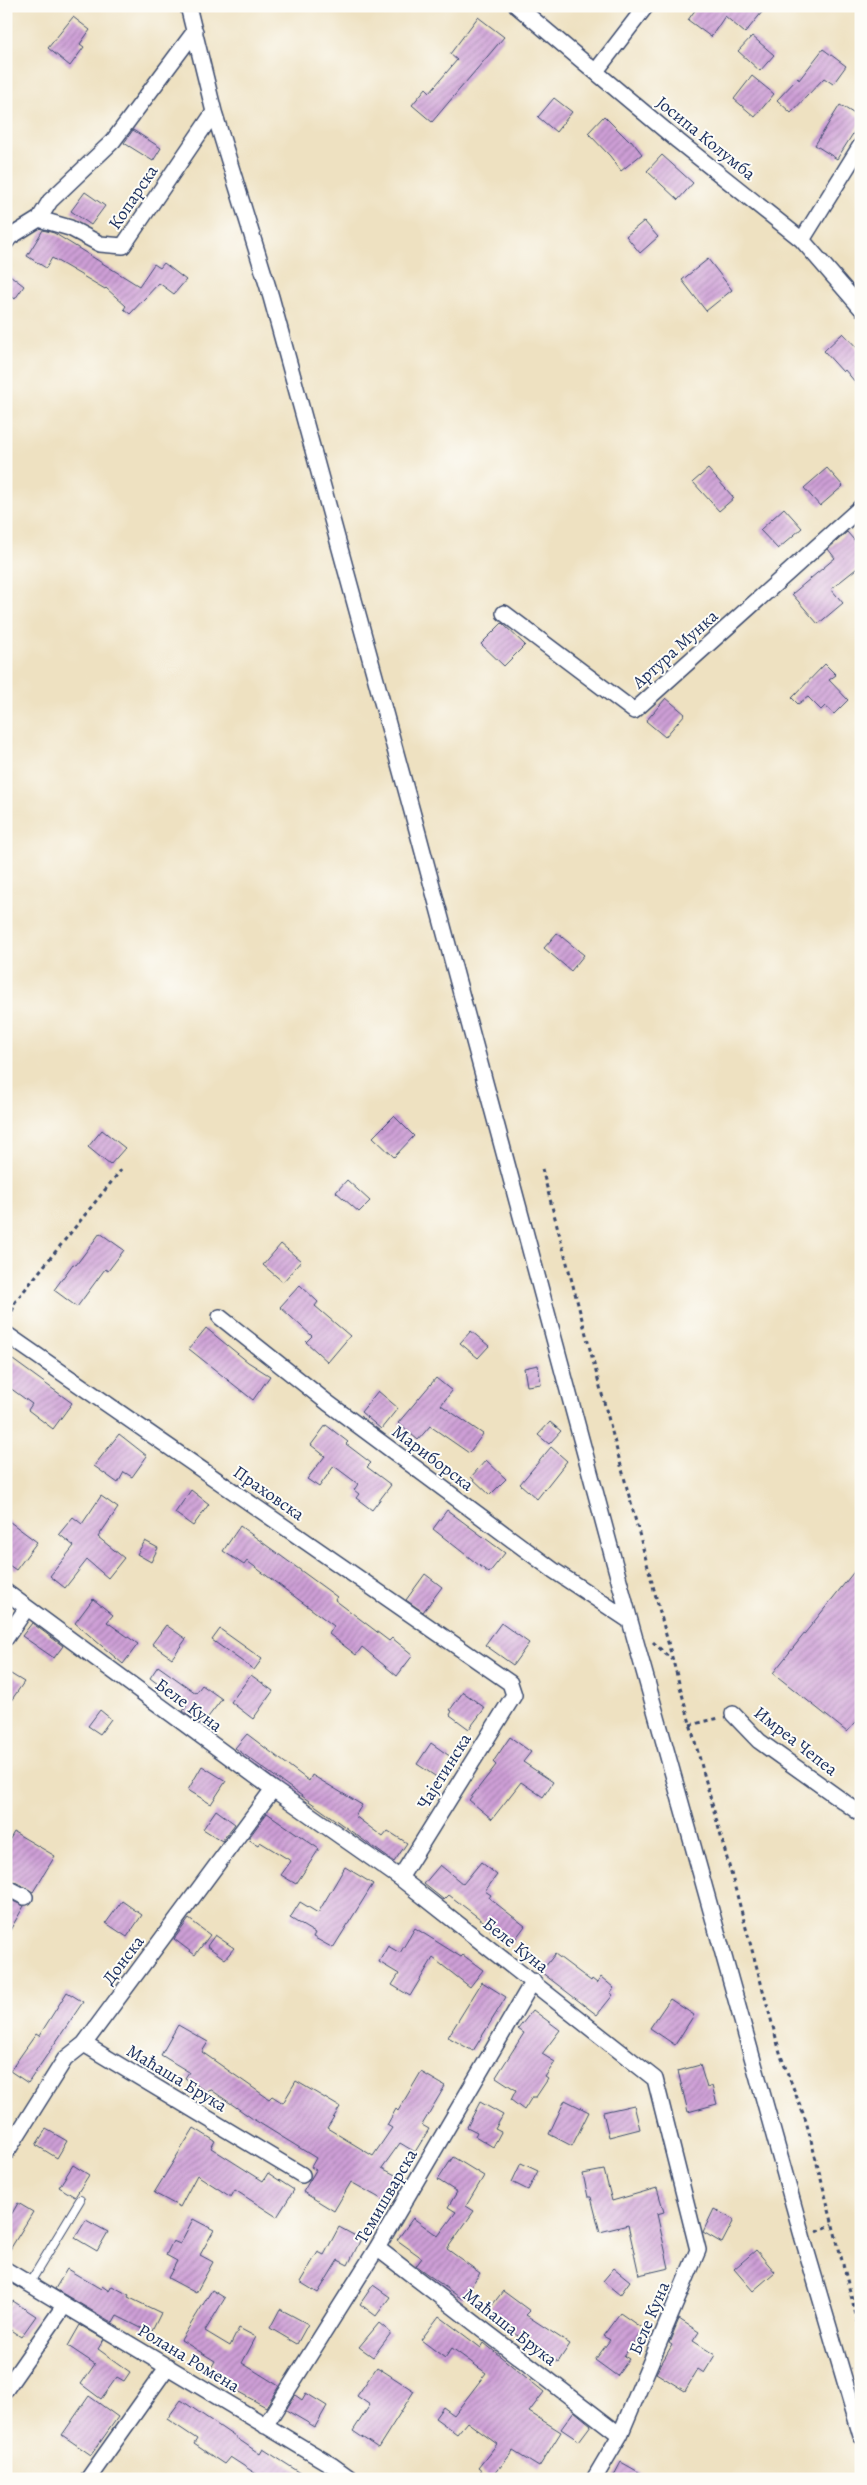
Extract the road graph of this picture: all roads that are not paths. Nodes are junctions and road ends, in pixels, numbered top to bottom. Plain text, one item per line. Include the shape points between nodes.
1 (188, 6) edge
2 (517, 6) edge
3 (646, 6) edge
4 (195, 31) junction
5 (596, 72) junction
6 (214, 112) junction
7 (861, 145) edge
8 (39, 219) junction
9 (802, 240) junction
10 (6, 242) edge
11 (861, 308) edge
12 (861, 507) edge
13 (504, 613) dead end
14 (220, 1317) dead end
15 (6, 1334) edge
16 (6, 1592) edge
17 (26, 1608) junction
18 (630, 1621) junction
19 (6, 1638) edge
20 (510, 1683) joint
21 (733, 1714) road end
22 (273, 1789) junction
23 (861, 1814) edge
24 (400, 1878) junction
25 (6, 1886) edge
26 (25, 1897) dead end
27 (533, 1981) junction
28 (84, 2044) junction
29 (6, 2153) edge
30 (302, 2175) dead end
31 (80, 2200) dead end
32 (377, 2248) junction
33 (6, 2270) edge
34 (29, 2284) junction
35 (64, 2306) junction
36 (168, 2366) junction
37 (6, 2389) edge
38 (266, 2426) junction
39 (620, 2435) junction
40 (861, 2436) edge
41 (88, 2479) edge
42 (351, 2479) edge
43 (594, 2479) edge

1 - 4 street
2 - 5 street, Јосипа Колумба
3 - 5 street
4 - 6 street
4 - 8 street via 113,141 50,201
5 - 9 street, Јосипа Колумба
6 - 8 street, Копарска via 122,246 100,244 70,228
6 - 18 street via 271,297
7 - 9 street
8 - 10 street
9 - 11 street, Јосипа Колумба
12 - 13 street, Артура Мунка via 634,710
14 - 18 street, Мариборска via 328,1403 545,1564
15 - 20 street, Праховска
16 - 17 street, Беле Куна
17 - 19 street
17 - 22 street, Беле Куна
18 - 40 street
20 - 24 street, Чајетинска via 514,1695
21 - 23 street, Имреа Чепеа via 759,1741
22 - 24 street, Беле Куна
22 - 28 street, Донска
24 - 27 street, Беле Куна
25 - 26 street
27 - 32 street, Темишварска
27 - 39 street, Беле Куна via 655,2079 698,2250
28 - 29 street, Донска via 65,2059
28 - 30 street, Маћаша Брука
31 - 34 lane
32 - 38 street, Темишварска
32 - 39 street, Маћаша Брука
33 - 34 street, Ролана Ромена
34 - 35 street, Ролана Ромена
35 - 36 street, Ролана Ромена
35 - 37 street
36 - 38 street, Ролана Ромена
36 - 41 street
38 - 42 street, Ролана Ромена
39 - 43 street, Беле Куна

